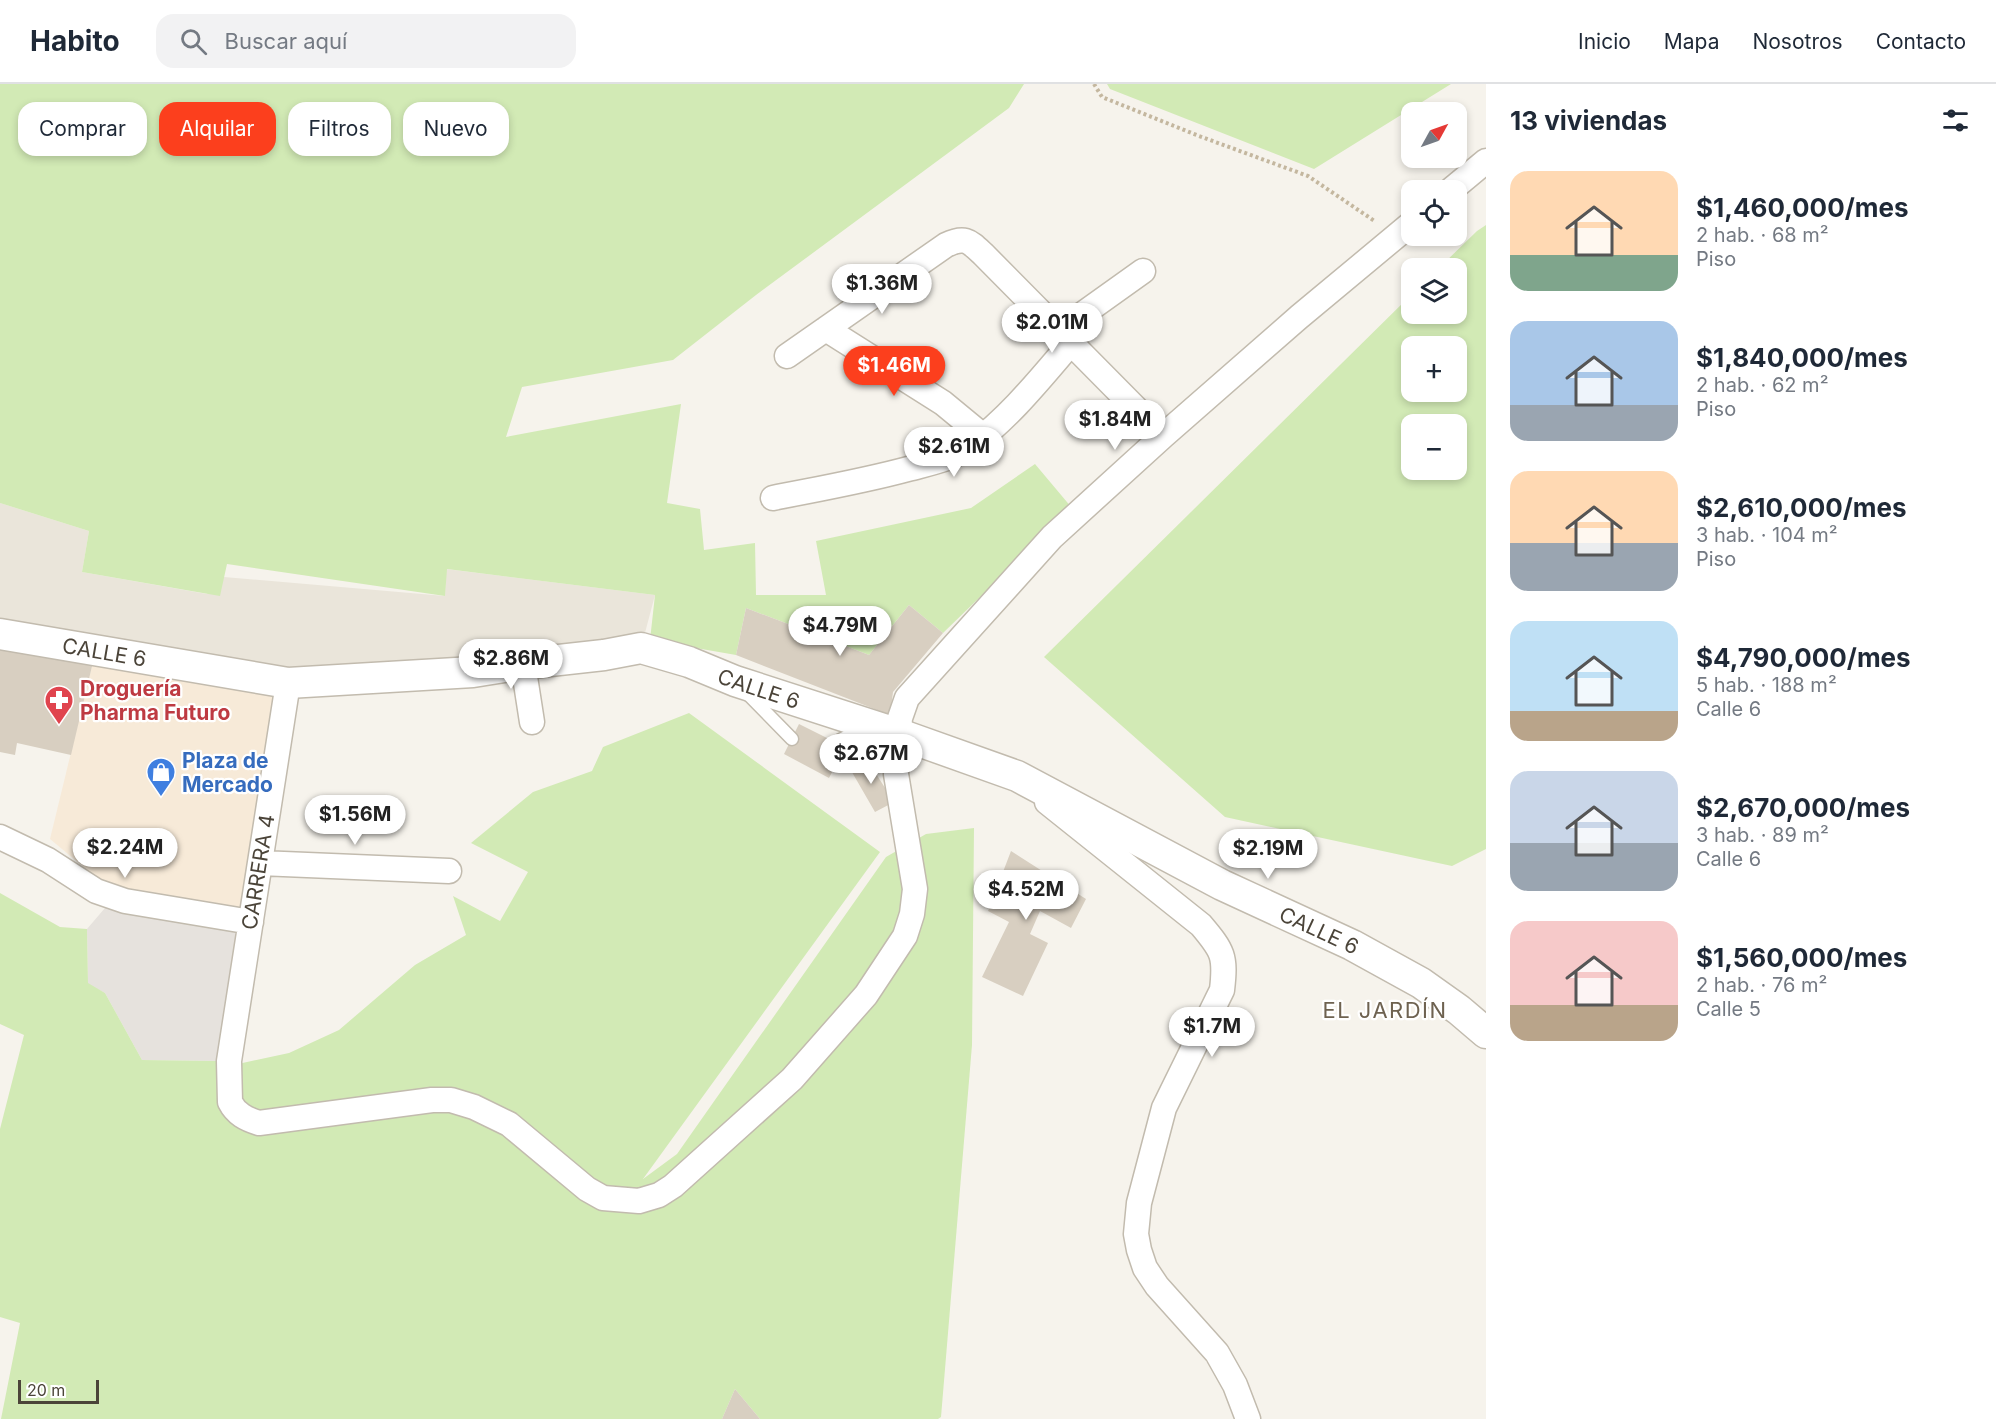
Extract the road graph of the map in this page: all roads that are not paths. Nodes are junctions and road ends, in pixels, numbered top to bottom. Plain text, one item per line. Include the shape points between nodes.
1 (1486, 162) edge
2 (1464, 180) edge
3 (1401, 232) edge
4 (1143, 271) dead end
5 (826, 329) junction
6 (1065, 337) junction
7 (787, 356) dead end
8 (983, 436) junction
9 (1163, 436) junction
10 (773, 498) dead end
11 (0, 634) edge
12 (523, 664) junction
13 (735, 681) junction
14 (288, 684) junction
15 (532, 722) dead end
16 (885, 729) junction
17 (792, 739) dead end
18 (836, 742) dead end
19 (1017, 776) junction
20 (0, 837) edge
21 (260, 863) junction
22 (450, 871) dead end
23 (250, 922) junction
24 (1486, 1033) edge
25 (1248, 1419) edge

1 - 2 street
3 - 9 street, CARRERA 4
4 - 6 street
5 - 6 street via 946,244 963,239 983,254
5 - 7 street
5 - 8 street via 943,403
6 - 8 street via 1004,418
6 - 9 street
8 - 10 street via 942,460
9 - 16 street, CARRERA 4 via 1052,537 921,681 907,698 900,718
11 - 14 street, CALLE 6
12 - 13 street, CALLE 6 via 641,648
12 - 14 street, CALLE 6 via 473,672
12 - 15 street
13 - 16 street, CALLE 6
13 - 17 lane
14 - 21 street, CARRERA 4
16 - 18 lane
16 - 19 street, CALLE 6
16 - 23 street, CARRERA 4 via 915,890 906,936 866,995 792,1079 673,1186 639,1202 603,1198 509,1124 451,1100 259,1123 246,1119 230,1102 229,1060
19 - 24 street, CALLE 6 via 1222,885 1422,982
19 - 25 street via 1201,925 1223,955 1222,990 1164,1108 1138,1203 1136,1234 1145,1268 1217,1353
20 - 23 street via 109,896
21 - 22 street
21 - 23 street, CARRERA 4

